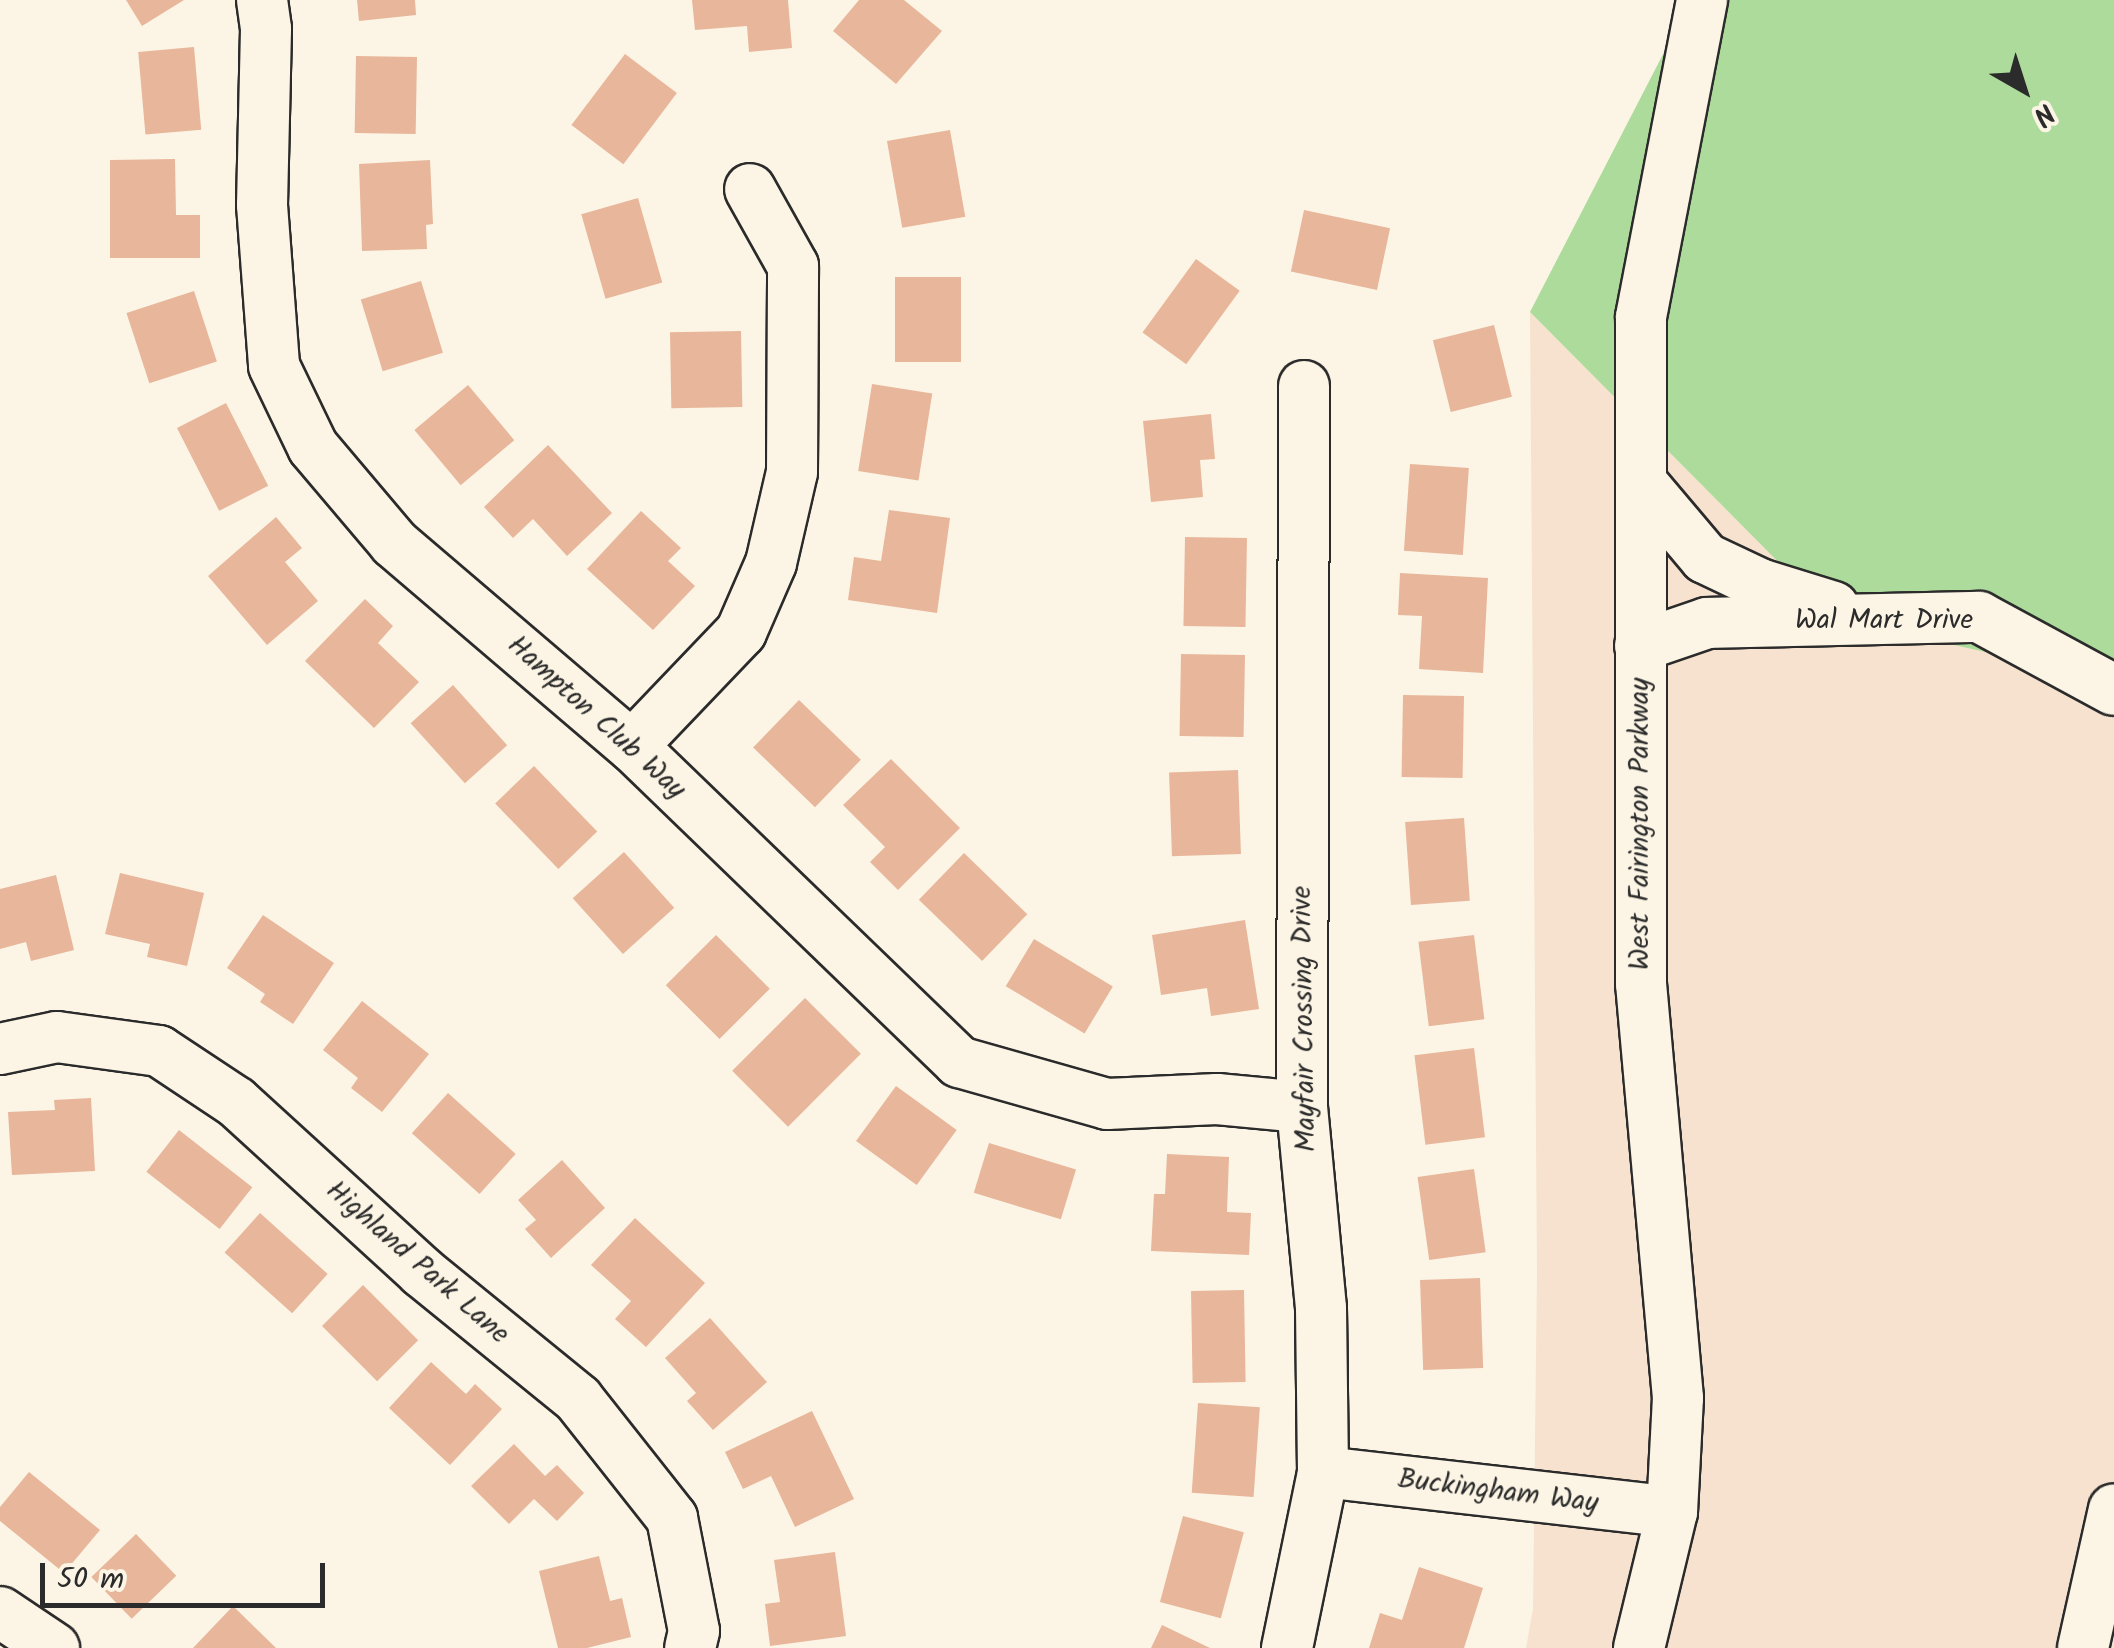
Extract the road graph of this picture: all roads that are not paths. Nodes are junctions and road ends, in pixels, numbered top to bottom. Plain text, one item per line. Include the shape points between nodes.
1 (262, 0) edge
2 (1702, 0) edge
3 (750, 189) dead end
4 (1304, 386) dead end
5 (1640, 482) junction
6 (1872, 619) junction
7 (1640, 646) junction
8 (2114, 690) edge
9 (632, 746) junction
10 (0, 1048) edge
11 (1302, 1107) junction
12 (1324, 1472) junction
13 (2114, 1509) edge
14 (1672, 1512) junction
15 (0, 1612) edge
16 (54, 1648) edge
17 (690, 1648) edge
18 (1287, 1648) edge
19 (1640, 1648) edge
20 (2083, 1648) edge

1 - 9 street, Hampton Club Way via 262,205 274,366 313,447 394,543
2 - 5 street, West Fairington Parkway via 1641,317
3 - 9 street via 792,266 792,472 770,563 741,632
4 - 11 street, Mayfair Crossing Drive
5 - 6 street via 1705,558 1760,584
5 - 7 street, West Fairington Parkway
6 - 7 street, Wal Mart Drive via 1707,624
6 - 8 street, Wal Mart Drive via 1979,617
7 - 14 street, West Fairington Parkway via 1641,984 1678,1398
9 - 11 street, Hampton Club Way via 960,1062 1106,1104 1216,1099
10 - 17 street, Highland Park Lane via 57,1038 159,1051 236,1102 422,1272 578,1399 672,1518 694,1631
11 - 12 street, Mayfair Crossing Drive via 1321,1308
12 - 14 street, Buckingham Way
12 - 18 street, Mayfair Crossing Drive
13 - 20 street
14 - 19 street, West Fairington Parkway
15 - 16 street

